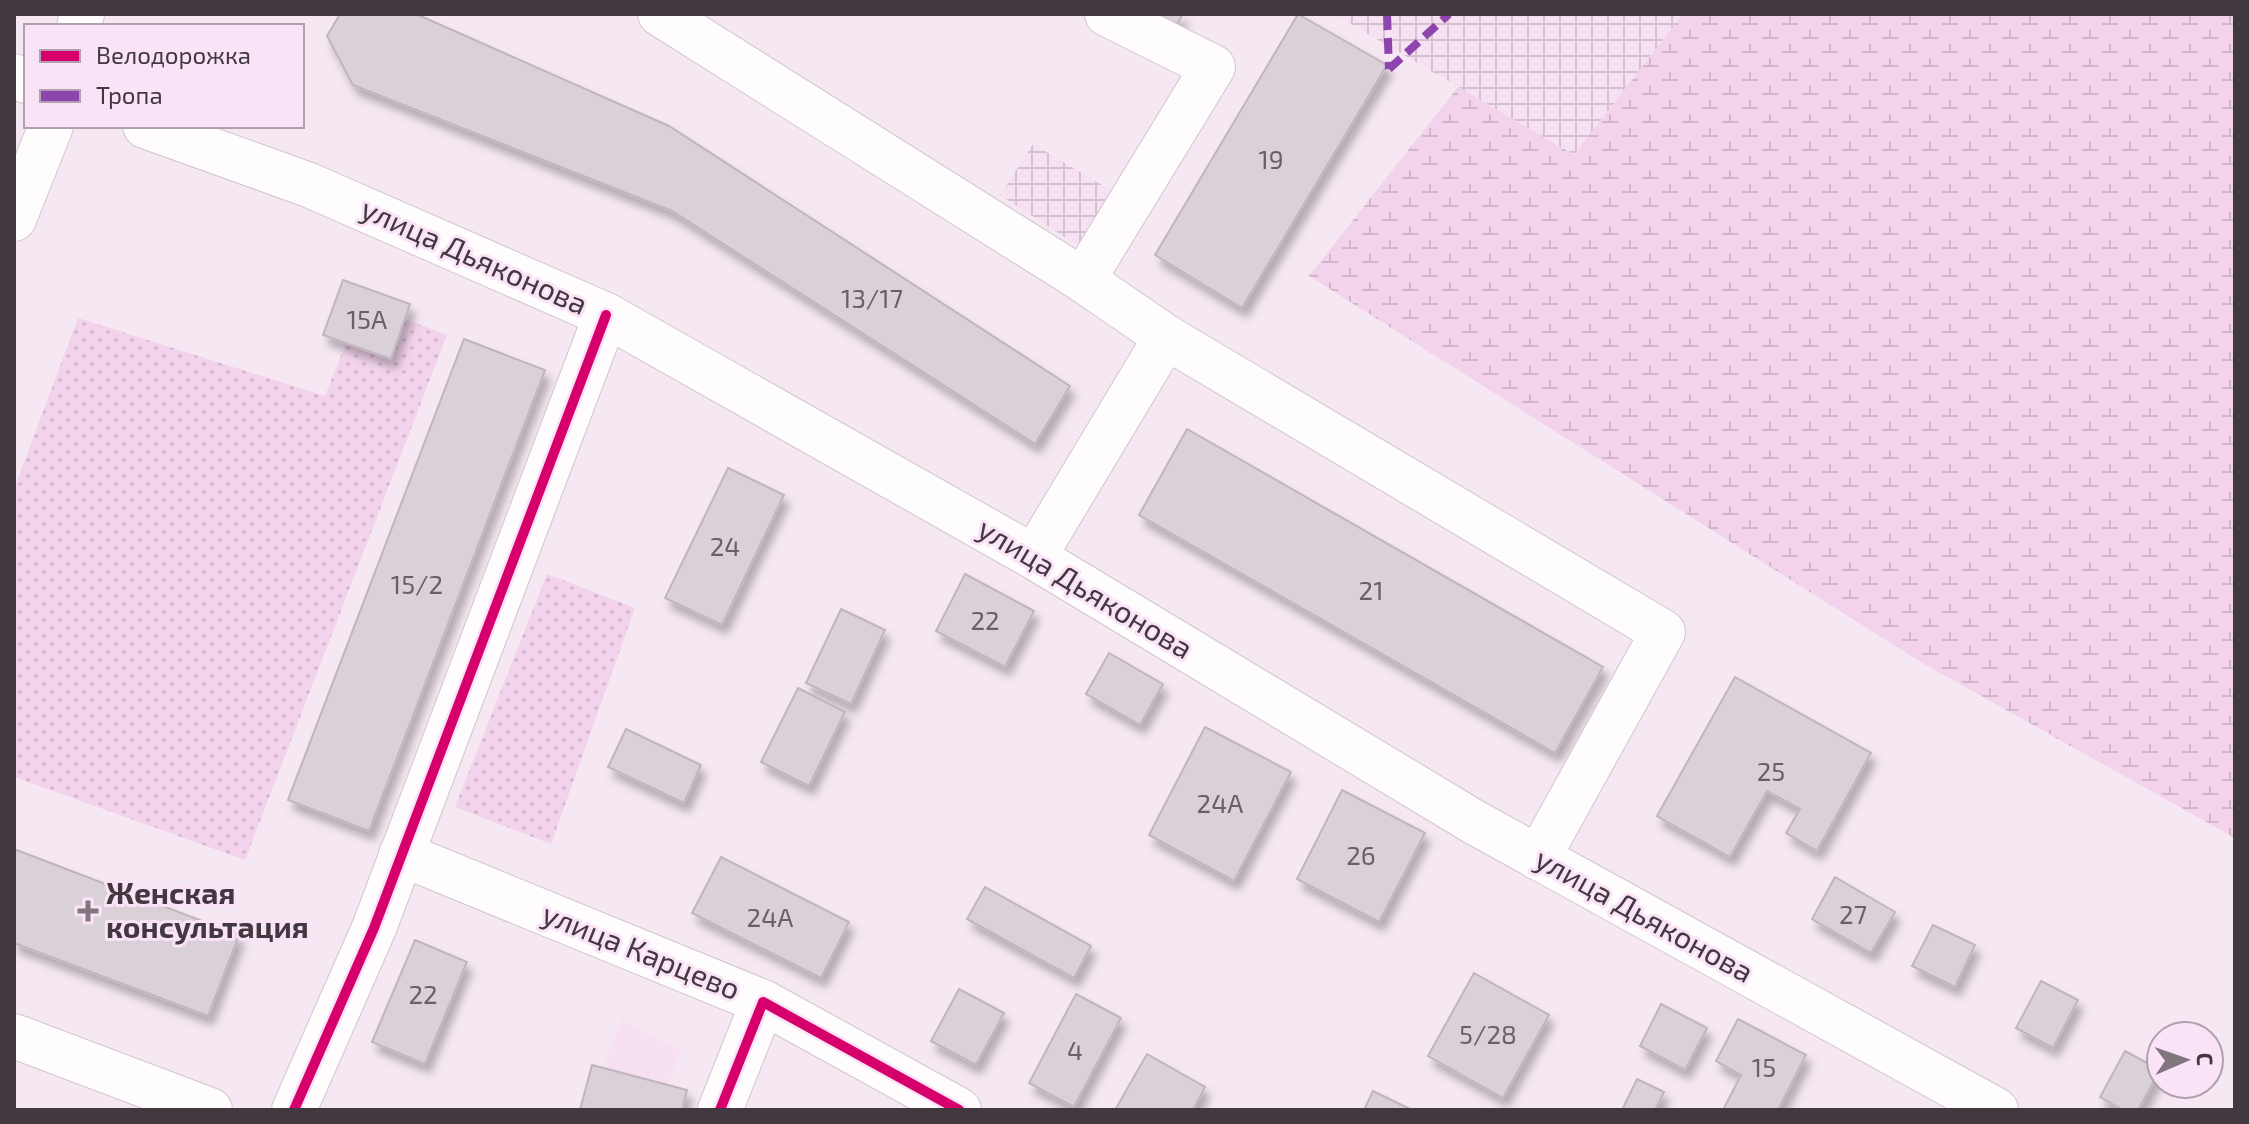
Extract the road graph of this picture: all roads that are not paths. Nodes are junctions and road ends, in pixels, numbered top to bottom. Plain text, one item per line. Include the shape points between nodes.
1 (660, 14) edge
2 (1107, 14) edge
3 (50, 128) edge
4 (151, 128) edge
5 (14, 219) edge
6 (1083, 280) junction
7 (606, 315) junction
8 (1166, 337) junction
9 (1034, 557) junction
10 (401, 854) junction
11 (1538, 858) junction
12 (763, 1002) junction
13 (14, 1036) edge
14 (210, 1110) edge
15 (294, 1110) edge
16 (720, 1110) edge
17 (959, 1110) edge
18 (1996, 1110) edge

1 - 6 main road
2 - 6 main road via 1213,67
3 - 5 main road
4 - 7 main road, улица Дьяконова via 309,185
6 - 8 main road
7 - 9 main road, улица Дьяконова
7 - 10 main road
8 - 9 main road
8 - 11 main road via 1663,632
9 - 11 main road, улица Дьяконова
10 - 12 main road, улица Карцево
10 - 15 main road
11 - 18 main road, улица Дьяконова
12 - 16 main road
12 - 17 main road, улица Карцево
13 - 14 main road

